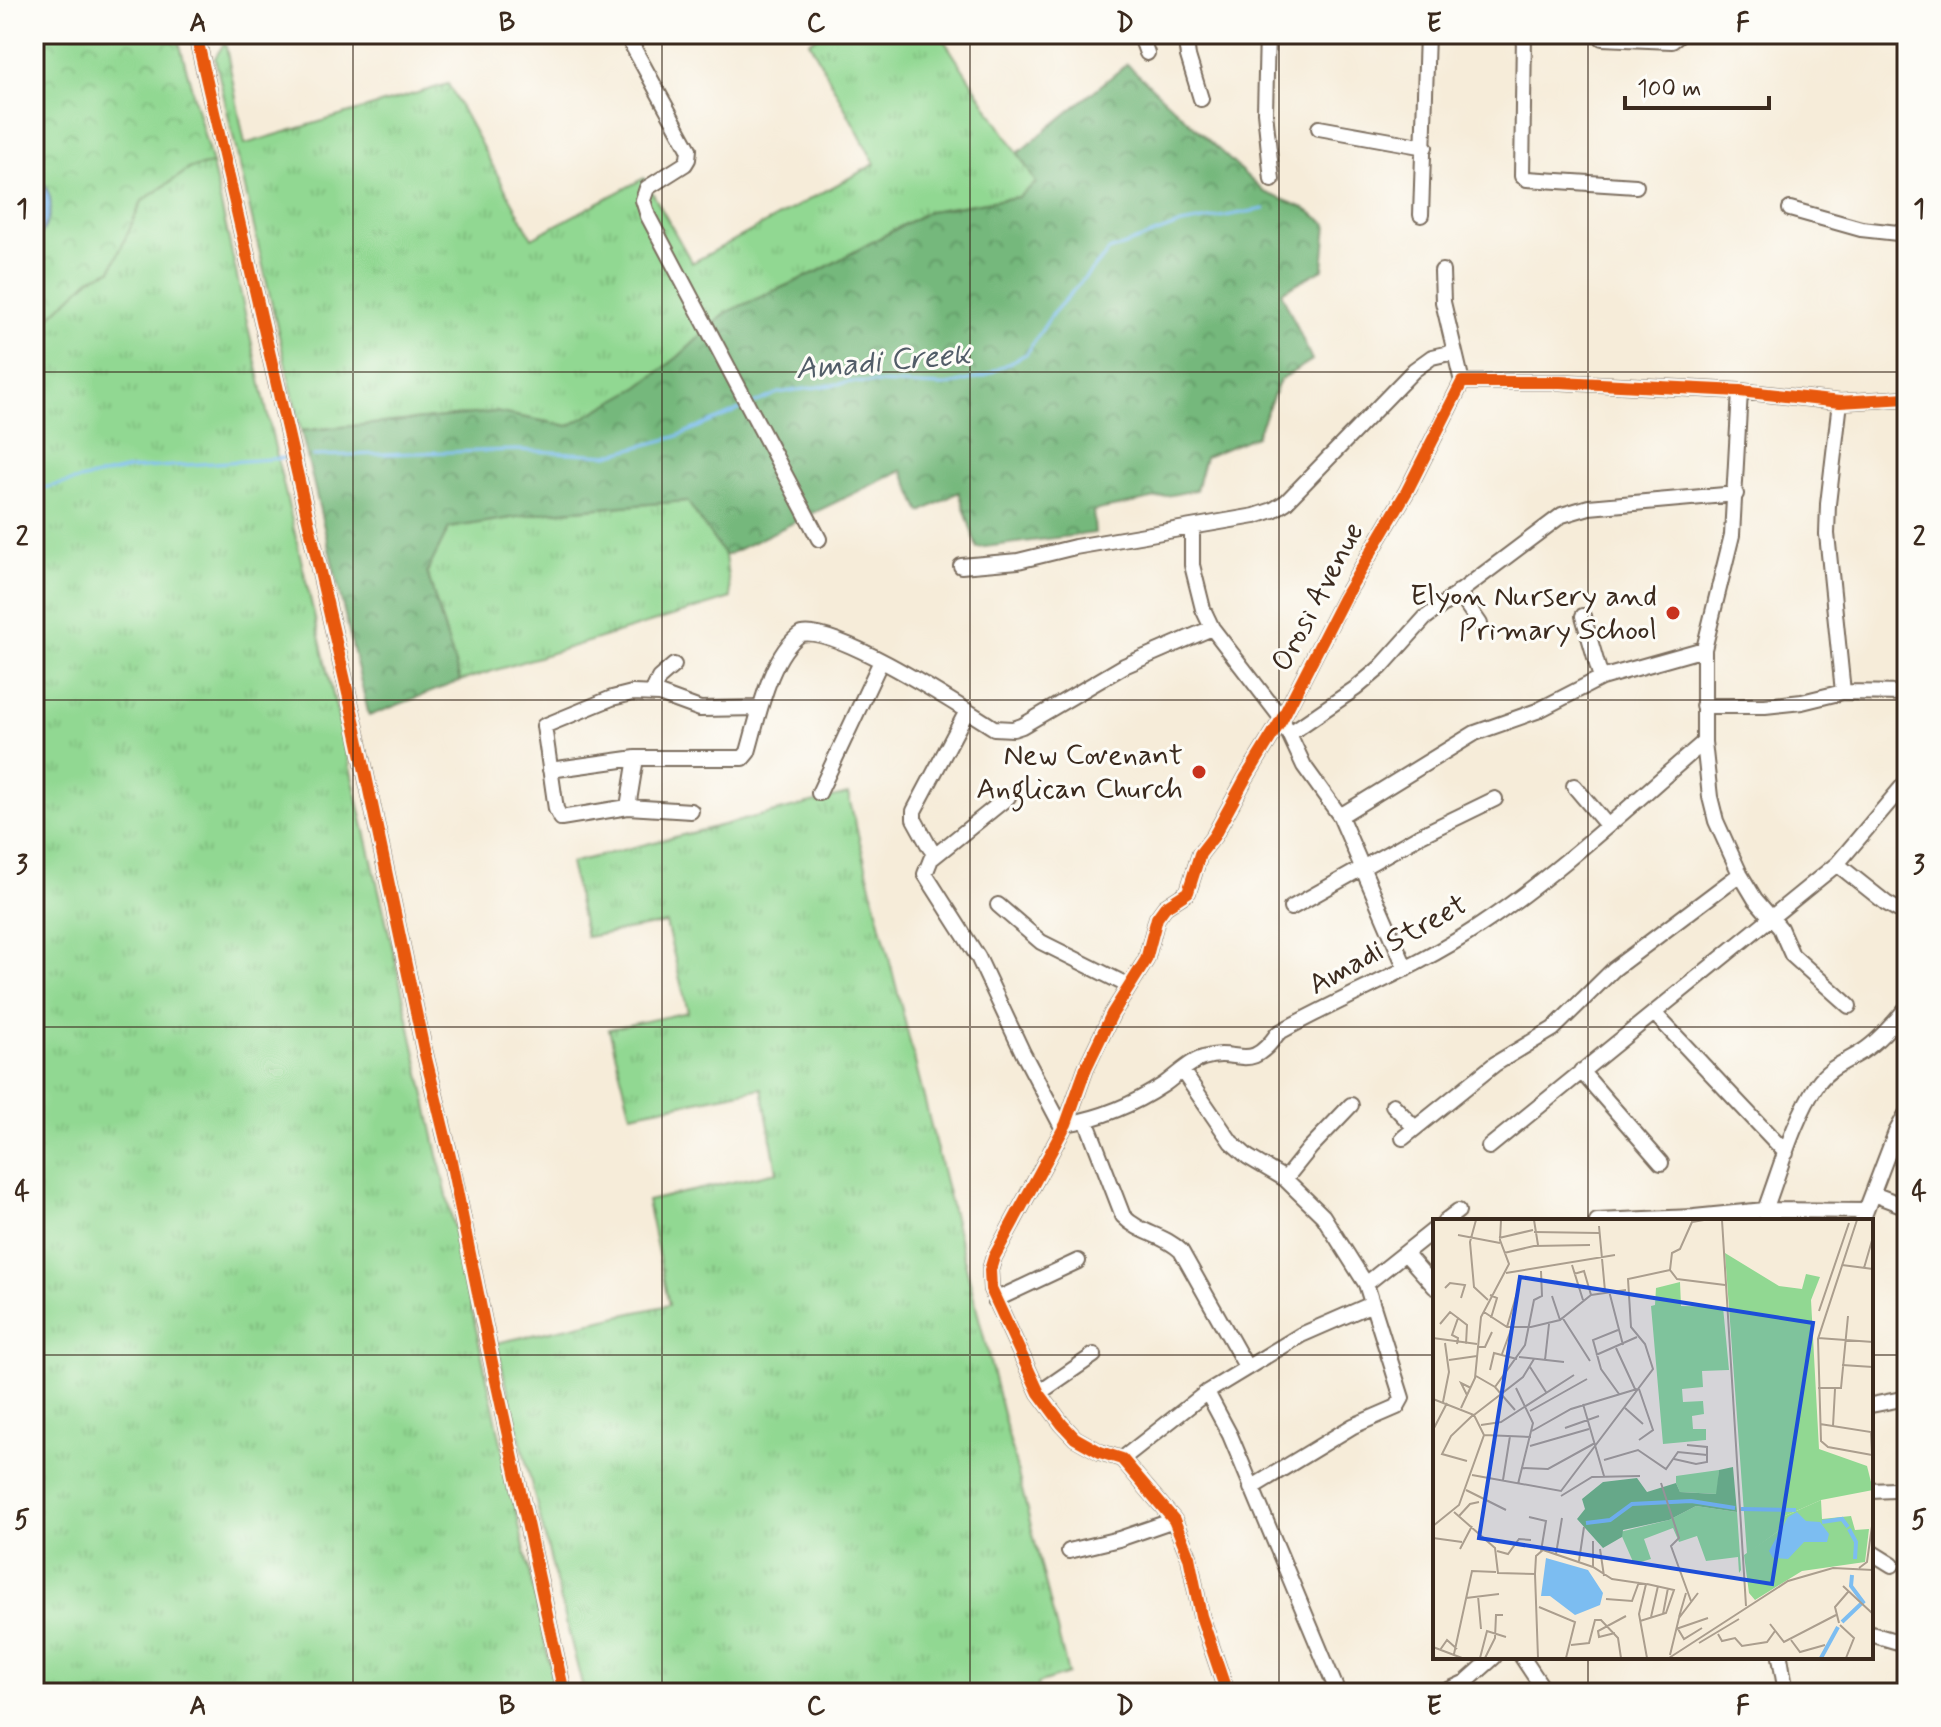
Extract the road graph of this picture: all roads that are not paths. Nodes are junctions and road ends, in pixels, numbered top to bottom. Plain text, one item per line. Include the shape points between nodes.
1 (196, 34) edge
2 (626, 34) edge
3 (1140, 34) edge
4 (1185, 34) edge
5 (1267, 34) edge
6 (1427, 34) edge
7 (1524, 34) edge
8 (1681, 34) edge
9 (1602, 38) dead end
10 (1147, 53) dead end
11 (1201, 99) dead end
12 (1319, 128) dead end
13 (1425, 147) junction
14 (1272, 180) dead end
15 (1636, 186) dead end
16 (1790, 209) dead end
17 (1421, 215) dead end
18 (1907, 234) edge
19 (1442, 271) dead end
20 (1454, 352) junction
21 (1462, 382) junction
22 (1740, 391) junction
23 (1907, 398) edge
24 (1840, 402) junction
25 (1736, 494) junction
26 (1192, 528) junction
27 (819, 539) dead end
28 (961, 566) dead end
29 (1458, 592) junction
30 (1583, 616) dead end
31 (1480, 624) dead end
32 (1212, 628) junction
33 (1704, 649) junction
34 (881, 661) junction
35 (674, 665) dead end
36 (1601, 678) junction
37 (1843, 692) junction
38 (652, 693) junction
39 (1907, 693) edge
40 (1703, 706) junction
41 (759, 708) junction
42 (967, 711) junction
43 (1282, 719) junction
44 (1289, 734) junction
45 (1704, 742) junction
46 (636, 758) junction
47 (550, 770) junction
48 (1907, 781) edge
49 (1574, 786) dead end
50 (819, 793) dead end
51 (1008, 797) dead end
52 (1495, 799) dead end
53 (628, 807) junction
54 (691, 811) dead end
55 (1340, 816) junction
56 (1606, 824) junction
57 (930, 848) dead end
58 (1837, 864) junction
59 (1363, 868) junction
60 (1740, 874) junction
61 (998, 905) dead end
62 (1291, 908) dead end
63 (1907, 915) edge
64 (1772, 917) junction
65 (1406, 969) junction
66 (1129, 986) junction
67 (1849, 1006) dead end
68 (1907, 1007) edge
69 (1655, 1014) junction
70 (1581, 1071) junction
71 (1183, 1072) junction
72 (1351, 1105) dead end
73 (1393, 1105) dead end
74 (1907, 1112) edge
75 (1086, 1120) junction
76 (1064, 1126) junction
77 (1489, 1147) dead end
78 (1786, 1153) junction
79 (1661, 1163) dead end
80 (1285, 1179) junction
81 (1873, 1194) junction
82 (1907, 1207) edge
83 (1765, 1210) junction
84 (1458, 1211) dead end
85 (1799, 1216) edge
86 (1864, 1216) edge
87 (1448, 1219) edge
88 (1694, 1219) edge
89 (1433, 1231) edge
90 (1405, 1253) junction
91 (1078, 1261) dead end
92 (1366, 1284) junction
93 (1433, 1285) edge
94 (995, 1300) junction
95 (1372, 1304) junction
96 (1094, 1355) dead end
97 (1247, 1368) junction
98 (1207, 1392) junction
99 (1039, 1393) junction
100 (1907, 1398) edge
101 (1873, 1405) edge
102 (1122, 1459) junction
103 (1251, 1488) junction
104 (1894, 1490) dead end
105 (1873, 1491) edge
106 (1174, 1520) junction
107 (1069, 1551) dead end
108 (1873, 1553) edge
109 (1892, 1565) dead end
110 (1873, 1635) edge
111 (1905, 1644) dead end
112 (1492, 1659) edge
113 (1523, 1659) edge
114 (1780, 1659) edge
115 (1470, 1687) edge
116 (564, 1693) edge
117 (1227, 1693) edge
118 (1338, 1693) edge
119 (1442, 1693) edge
120 (1546, 1693) edge
121 (1786, 1693) edge

1 - 116 street via 356,727
2 - 27 street via 689,149 685,164 647,188 643,205
3 - 10 street
4 - 11 street
5 - 14 street via 1265,112
6 - 13 street
7 - 15 street via 1522,176
8 - 9 street via 1672,41
12 - 13 street
13 - 17 street
16 - 18 street via 1861,229
19 - 20 street
20 - 21 street
20 - 26 street via 1432,357 1414,370 1286,502 1255,516
21 - 22 street
21 - 43 street, Orosi Avenue
22 - 24 street
22 - 25 street
23 - 24 street
24 - 37 street via 1827,534
25 - 29 street via 1575,509
25 - 33 street via 1732,535
26 - 28 street via 1018,561
26 - 32 street via 1192,565
29 - 31 street
29 - 44 street via 1425,618 1381,667
30 - 36 street
32 - 42 street via 1124,666 1013,729 994,728
32 - 43 street
33 - 36 street
33 - 40 street
34 - 41 street via 825,635 801,634 783,654
34 - 42 street
34 - 50 street
35 - 38 street
36 - 55 street via 1459,741
37 - 39 street
37 - 40 street via 1765,706
38 - 41 street via 700,709
38 - 47 street via 612,698 546,724
40 - 45 street
41 - 46 street via 743,758
42 - 57 street via 914,811
43 - 44 street
43 - 66 street, Orosi Avenue via 1200,854 1188,892 1161,912 1146,960
44 - 55 street via 1304,766
45 - 56 street, Amadi Street
45 - 60 street via 1716,821
46 - 47 street
46 - 53 street
47 - 53 street via 561,818
48 - 58 street
49 - 56 street
51 - 76 street via 931,859 925,874 978,957
52 - 59 street
53 - 54 street
55 - 59 street
56 - 65 street, Amadi Street via 1519,899
58 - 63 street
58 - 64 street
59 - 62 street
59 - 65 street
60 - 64 street
60 - 73 street via 1614,969 1553,1029 1495,1064 1409,1133
61 - 66 street via 1041,942
64 - 67 street via 1799,963
64 - 69 street
65 - 71 street, Amadi Street via 1278,1033 1257,1055 1214,1055
66 - 76 street, Orosi Avenue via 1086,1068
68 - 78 street via 1874,1043 1819,1082
69 - 70 street
69 - 78 street
70 - 77 street
70 - 79 street
71 - 75 street, Amadi Street via 1124,1106
71 - 80 street via 1231,1142
72 - 80 street
74 - 81 street
75 - 76 street, Amadi Street
75 - 97 street via 1123,1216 1134,1228 1171,1241 1181,1251
76 - 94 street, Orosi Avenue via 994,1257 990,1270
78 - 83 street
80 - 92 street via 1323,1216
81 - 82 street
81 - 86 street
83 - 85 street
83 - 88 street
84 - 87 street
85 - 86 street
89 - 90 street
90 - 92 street
90 - 93 street
91 - 94 street
92 - 95 street
94 - 99 street
95 - 97 street via 1301,1335
95 - 103 street via 1400,1403
96 - 99 street
97 - 98 street
98 - 102 street
98 - 103 street
99 - 102 street via 1075,1438
100 - 101 street
102 - 106 street
103 - 118 street
104 - 105 street
106 - 107 street
106 - 117 street
108 - 109 street
110 - 111 street
112 - 115 street
113 - 120 street
114 - 121 street
115 - 119 street

